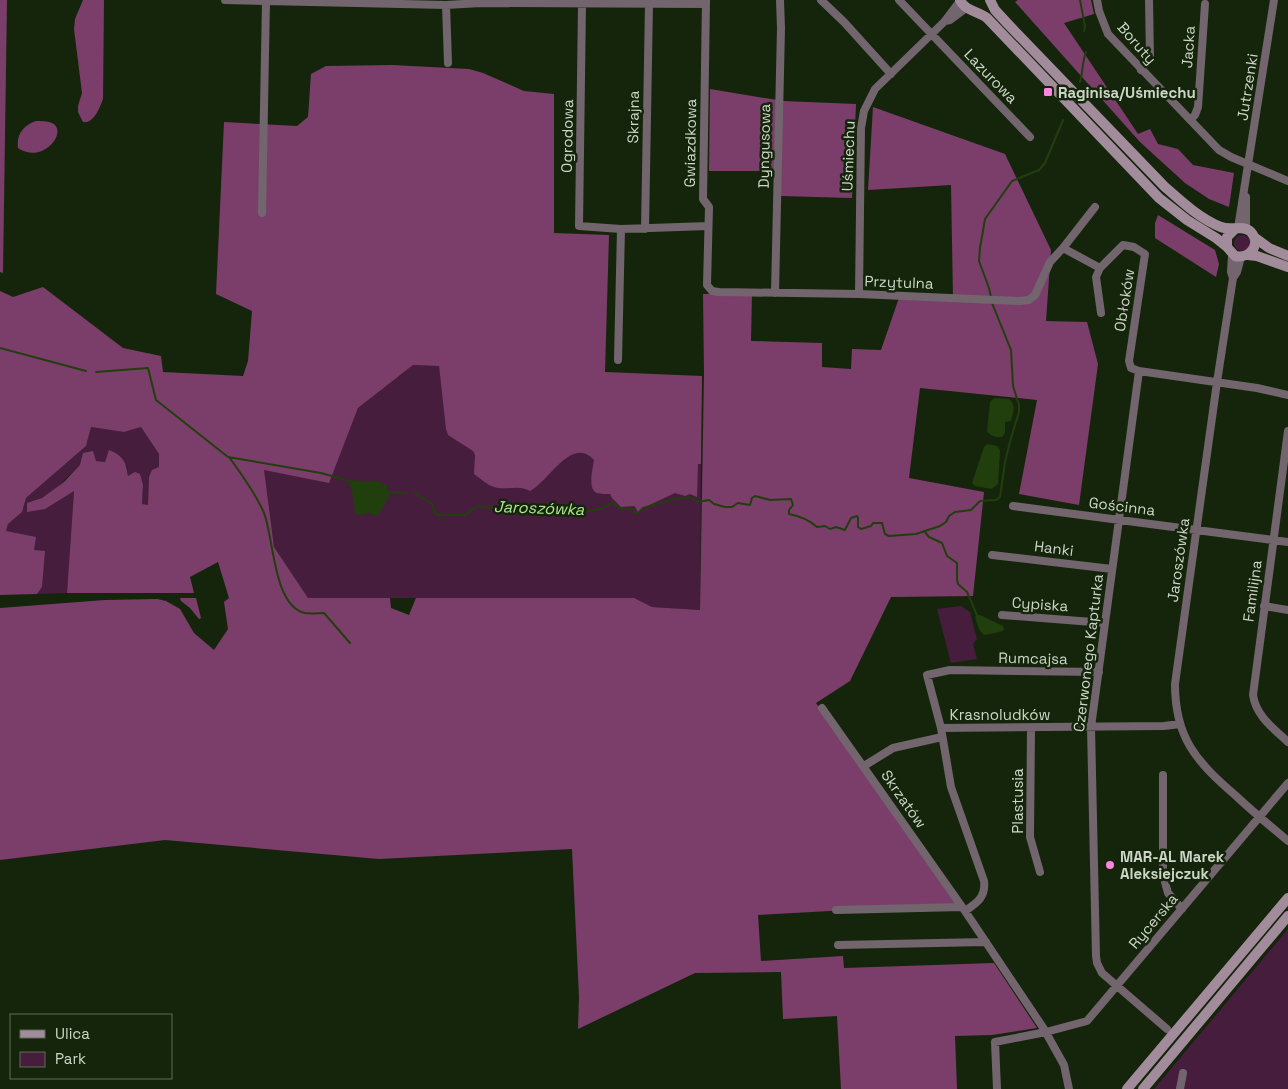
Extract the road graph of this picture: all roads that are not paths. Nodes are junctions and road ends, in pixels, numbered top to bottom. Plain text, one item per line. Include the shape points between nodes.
1 (225, 0) edge
2 (780, 0) edge
3 (821, 0) edge
4 (899, 0) edge
5 (989, 0) edge
6 (1097, 0) edge
7 (1149, 0) edge
8 (1274, 0) edge
9 (266, 1) edge
10 (706, 2) edge
11 (582, 4) junction
12 (649, 4) junction
13 (1205, 4) dead end
14 (446, 5) junction
15 (965, 5) edge
16 (932, 35) junction
17 (448, 63) dead end
18 (1141, 70) junction
19 (891, 74) junction
20 (1190, 120) junction
21 (1030, 137) dead end
22 (1248, 165) junction
23 (1288, 181) edge
24 (1094, 207) dead end
25 (262, 213) dead end
26 (708, 226) junction
27 (620, 229) junction
28 (645, 229) junction
29 (1244, 231) junction
30 (1226, 246) junction
31 (1063, 248) junction
32 (1241, 255) junction
33 (1288, 256) edge
34 (1288, 267) edge
35 (1100, 268) junction
36 (707, 285) joint
37 (775, 293) junction
38 (859, 294) junction
39 (1101, 313) dead end
40 (618, 360) dead end
41 (1139, 371) junction
42 (1217, 382) junction
43 (1288, 395) edge
44 (1288, 431) edge
45 (1285, 477) edge
46 (1013, 506) dead end
47 (1120, 520) junction
48 (1197, 529) junction
49 (1273, 539) junction
50 (1288, 542) edge
51 (992, 555) dead end
52 (1112, 569) junction
53 (1264, 606) junction
54 (1288, 610) edge
55 (1002, 615) dead end
56 (1105, 623) junction
57 (1099, 672) junction
58 (927, 675) joint
59 (822, 708) dead end
60 (1180, 724) junction
61 (1091, 727) junction
62 (940, 728) junction
63 (1031, 728) junction
64 (942, 737) junction
65 (1288, 742) edge
66 (864, 766) junction
67 (1163, 775) dead end
68 (1288, 783) edge
69 (1259, 816) junction
70 (1288, 841) edge
71 (1040, 872) dead end
72 (1288, 898) edge
73 (964, 909) junction
74 (1182, 909) junction
75 (836, 910) dead end
76 (1288, 916) edge
77 (986, 942) junction
78 (838, 945) dead end
79 (1116, 986) junction
80 (1208, 993) junction
81 (1215, 1003) junction
82 (1167, 1029) dead end
83 (1046, 1032) junction
84 (1183, 1073) dead end
85 (997, 1089) edge
86 (1069, 1089) edge
87 (1128, 1089) edge
88 (1143, 1089) edge
89 (1180, 1089) edge

1 - 9 street
2 - 37 street, Dyngusowa
3 - 19 street
4 - 16 street, Lazurowa
5 - 15 main road via 982,8
5 - 29 main road via 1007,23 1164,186 1208,220 1221,227
6 - 18 street, Boruty via 1108,34
7 - 18 street via 1150,58
8 - 22 street, Jutrzenki
9 - 14 street
9 - 25 street
10 - 12 street
10 - 26 street, Gwiazdkowa via 703,199 708,207
11 - 12 street
11 - 14 street
11 - 27 street, Ogrodowa via 580,226
12 - 28 street, Skrajna
13 - 20 street, Jacka via 1198,107
14 - 17 street
15 - 16 street, Uśmiechu
15 - 30 main road via 987,18 1159,198
16 - 19 street, Uśmiechu
16 - 21 street, Lazurowa
18 - 20 street, Boruty
19 - 38 street, Uśmiechu via 869,98 862,120
20 - 22 street, Boruty via 1219,150
22 - 23 street, Boruty
22 - 29 street, Jutrzenki
24 - 31 street
26 - 28 street, Ogrodowa
26 - 36 street, Gwiazdkowa
27 - 28 street, Ogrodowa
27 - 40 street
29 - 30 main road via 1227,237
29 - 32 main road via 1254,246
29 - 33 main road
30 - 32 main road
31 - 35 street, Obłoków
31 - 38 street, Przytulna via 1050,262 1035,295 1025,301
32 - 34 main road via 1257,256
32 - 42 street, Jaroszówka via 1231,272 1233,278
35 - 39 street, Obłoków via 1096,277
35 - 41 street, Obłoków via 1123,245 1134,246 1145,254 1129,361 1131,368
36 - 37 street, Przytulna via 715,292
37 - 38 street, Przytulna
41 - 42 street
41 - 47 street, Czerwonego Kapturka
42 - 43 street
42 - 48 street, Jaroszówka
44 - 45 street, Familijna
45 - 49 street, Familijna
46 - 47 street, Gościnna
47 - 48 street, Gościnna
47 - 52 street, Czerwonego Kapturka
48 - 49 street, Gościnna
48 - 60 street, Jaroszówka via 1175,684
49 - 50 street, Gościnna
49 - 53 street, Familijna
51 - 52 street, Hanki
52 - 56 street, Czerwonego Kapturka
53 - 54 street
53 - 65 street, Familijna via 1254,701 1264,720
55 - 56 street, Cypiska
56 - 57 street, Czerwonego Kapturka
57 - 58 street, Rumcajsa via 950,670
57 - 61 street, Czerwonego Kapturka
58 - 62 street, Krasnoludków
59 - 66 street, Skrzatów
60 - 61 street, Krasnoludków
60 - 69 street, Jaroszówka via 1191,749 1204,766
61 - 63 street, Krasnoludków
61 - 79 street, Czerwonego Kapturka via 1096,956 1099,968
62 - 63 street, Krasnoludków
62 - 64 street, Krasnoludków
63 - 71 street, Plastusia via 1030,837
64 - 66 street, Krasnoludków via 893,748
64 - 73 street, Krasnoludków via 951,787 984,881 982,898
66 - 73 street, Skrzatów
67 - 74 street via 1163,875 1168,893
68 - 69 street, Rycerska
69 - 70 street, Jaroszówka
69 - 74 street, Rycerska
72 - 80 main road
73 - 75 street
73 - 77 street, Skrzatów
74 - 79 street, Rycerska
76 - 81 main road
77 - 78 street
77 - 83 street, Skrzatów
79 - 82 street, Czerwonego Kapturka
79 - 83 street, Rycerska via 1087,1021
80 - 81 main road via 1208,1003
80 - 87 main road
81 - 88 main road
83 - 85 street via 996,1042
83 - 86 street, Skrzatów via 1064,1065
84 - 89 street

